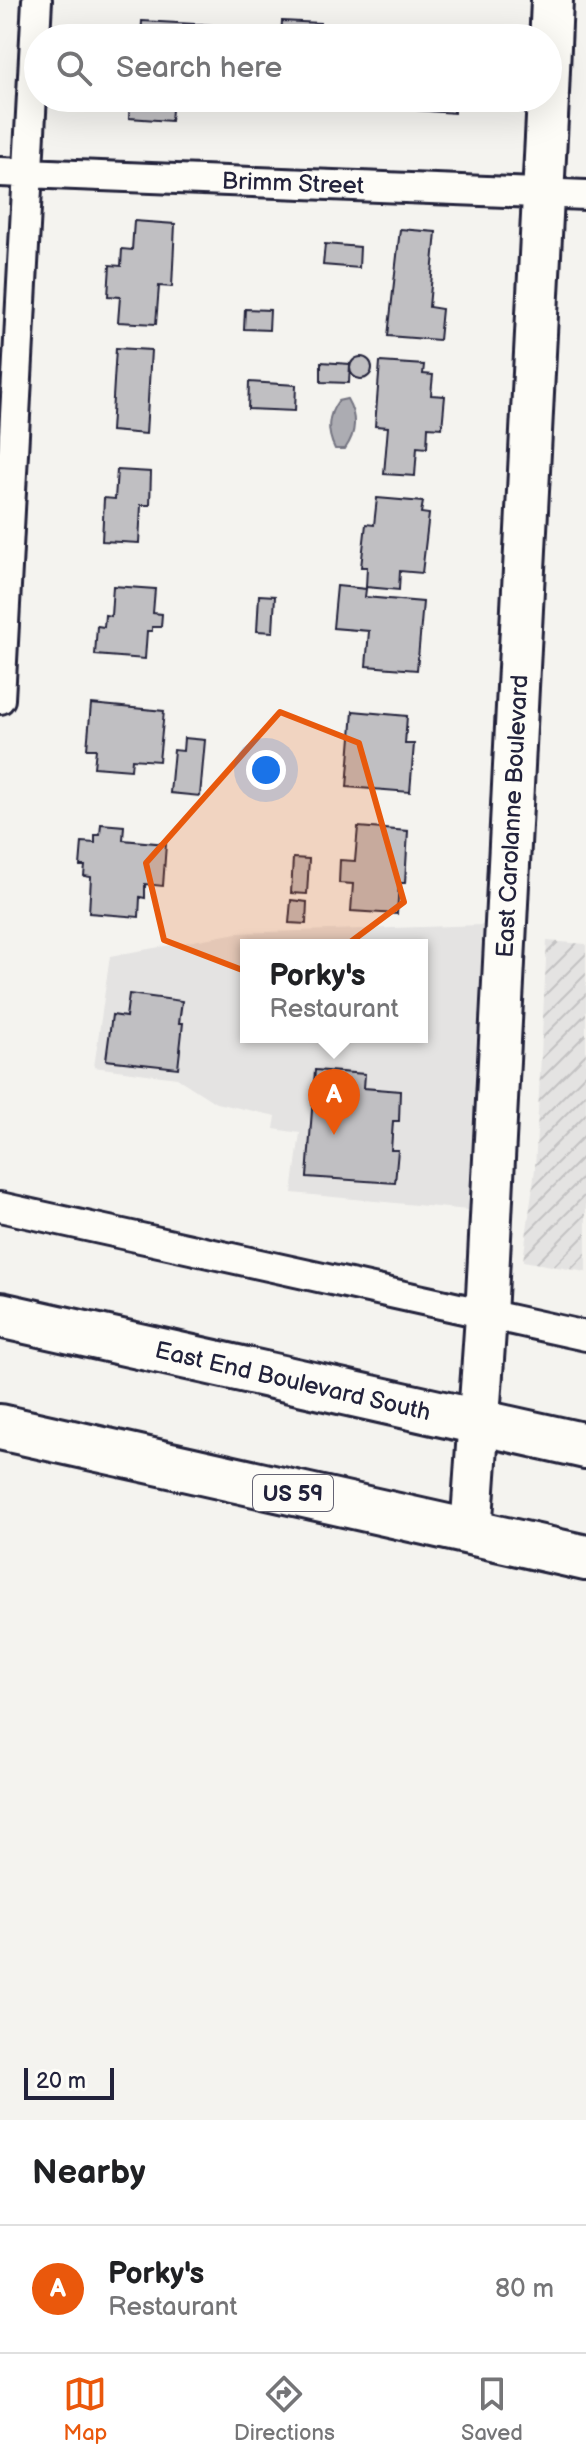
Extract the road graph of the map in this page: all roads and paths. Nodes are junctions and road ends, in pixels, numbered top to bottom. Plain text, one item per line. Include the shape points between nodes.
1 (37, 0) edge
2 (552, 0) edge
3 (34, 24) edge
4 (551, 24) edge
5 (24, 98) edge
6 (547, 112) edge
7 (14, 173) edge
8 (543, 193) junction
9 (586, 195) edge
10 (1, 666) edge
11 (0, 699) edge
12 (0, 1207) edge
13 (0, 1315) edge
14 (486, 1316) junction
15 (586, 1336) edge
16 (479, 1422) junction
17 (0, 1427) edge
18 (586, 1446) edge
19 (471, 1533) junction
20 (586, 1558) edge

1 - 3 street
2 - 4 street, East Carolanne Boulevard
5 - 7 street
6 - 8 street, East Carolanne Boulevard
7 - 8 street, Brimm Street
7 - 10 street
8 - 9 street, Brimm Street
8 - 14 street, East Carolanne Boulevard
10 - 11 street
12 - 14 street
13 - 16 highway, East End Boulevard South
14 - 15 street
14 - 16 street, East Carolanne Boulevard
16 - 18 highway, East End Boulevard South
16 - 19 street, East Carolanne Boulevard
17 - 19 highway, US 59
19 - 20 highway, US 59

